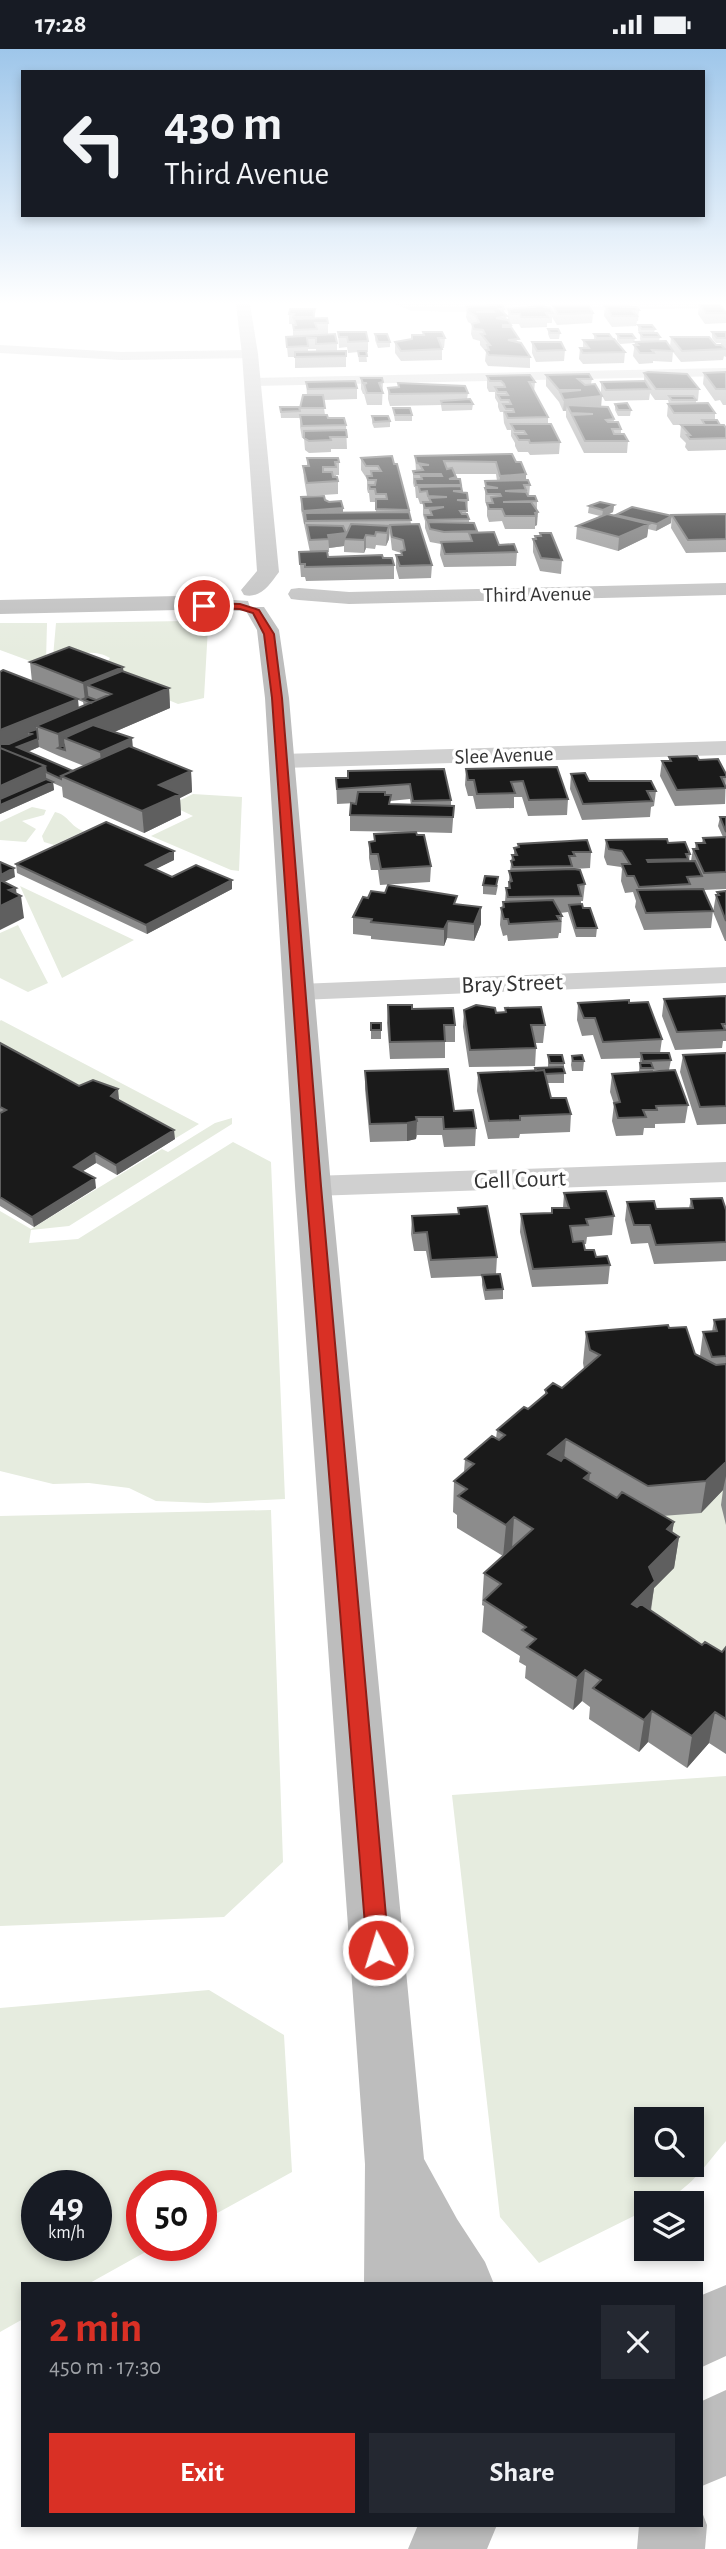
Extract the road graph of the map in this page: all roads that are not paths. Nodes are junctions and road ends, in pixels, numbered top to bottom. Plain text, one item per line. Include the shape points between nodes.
1 (255, 421) edge
2 (726, 589) edge
3 (270, 604) junction
4 (0, 607) edge
5 (726, 748) edge
6 (282, 761) junction
7 (726, 975) edge
8 (299, 992) junction
9 (726, 1171) edge
10 (313, 1186) junction
11 (395, 2164) junction
12 (395, 2282) edge
13 (462, 2282) edge
14 (726, 2316) edge
15 (703, 2334) edge
16 (726, 2423) edge
17 (703, 2452) edge
18 (462, 2527) edge
19 (465, 2527) edge
20 (673, 2527) edge
21 (442, 2549) edge
22 (471, 2549) edge
23 (671, 2549) edge

1 - 3 main road
2 - 3 main road, Third Avenue
3 - 4 main road, Third Avenue
3 - 6 main road
5 - 6 street, Slee Avenue
6 - 8 main road
7 - 8 street, Bray Street
8 - 10 main road
9 - 10 street, Gell Court
10 - 11 main road
11 - 12 main road
11 - 13 main road
14 - 15 main road
16 - 17 main road
18 - 21 main road
19 - 22 main road
20 - 23 main road

